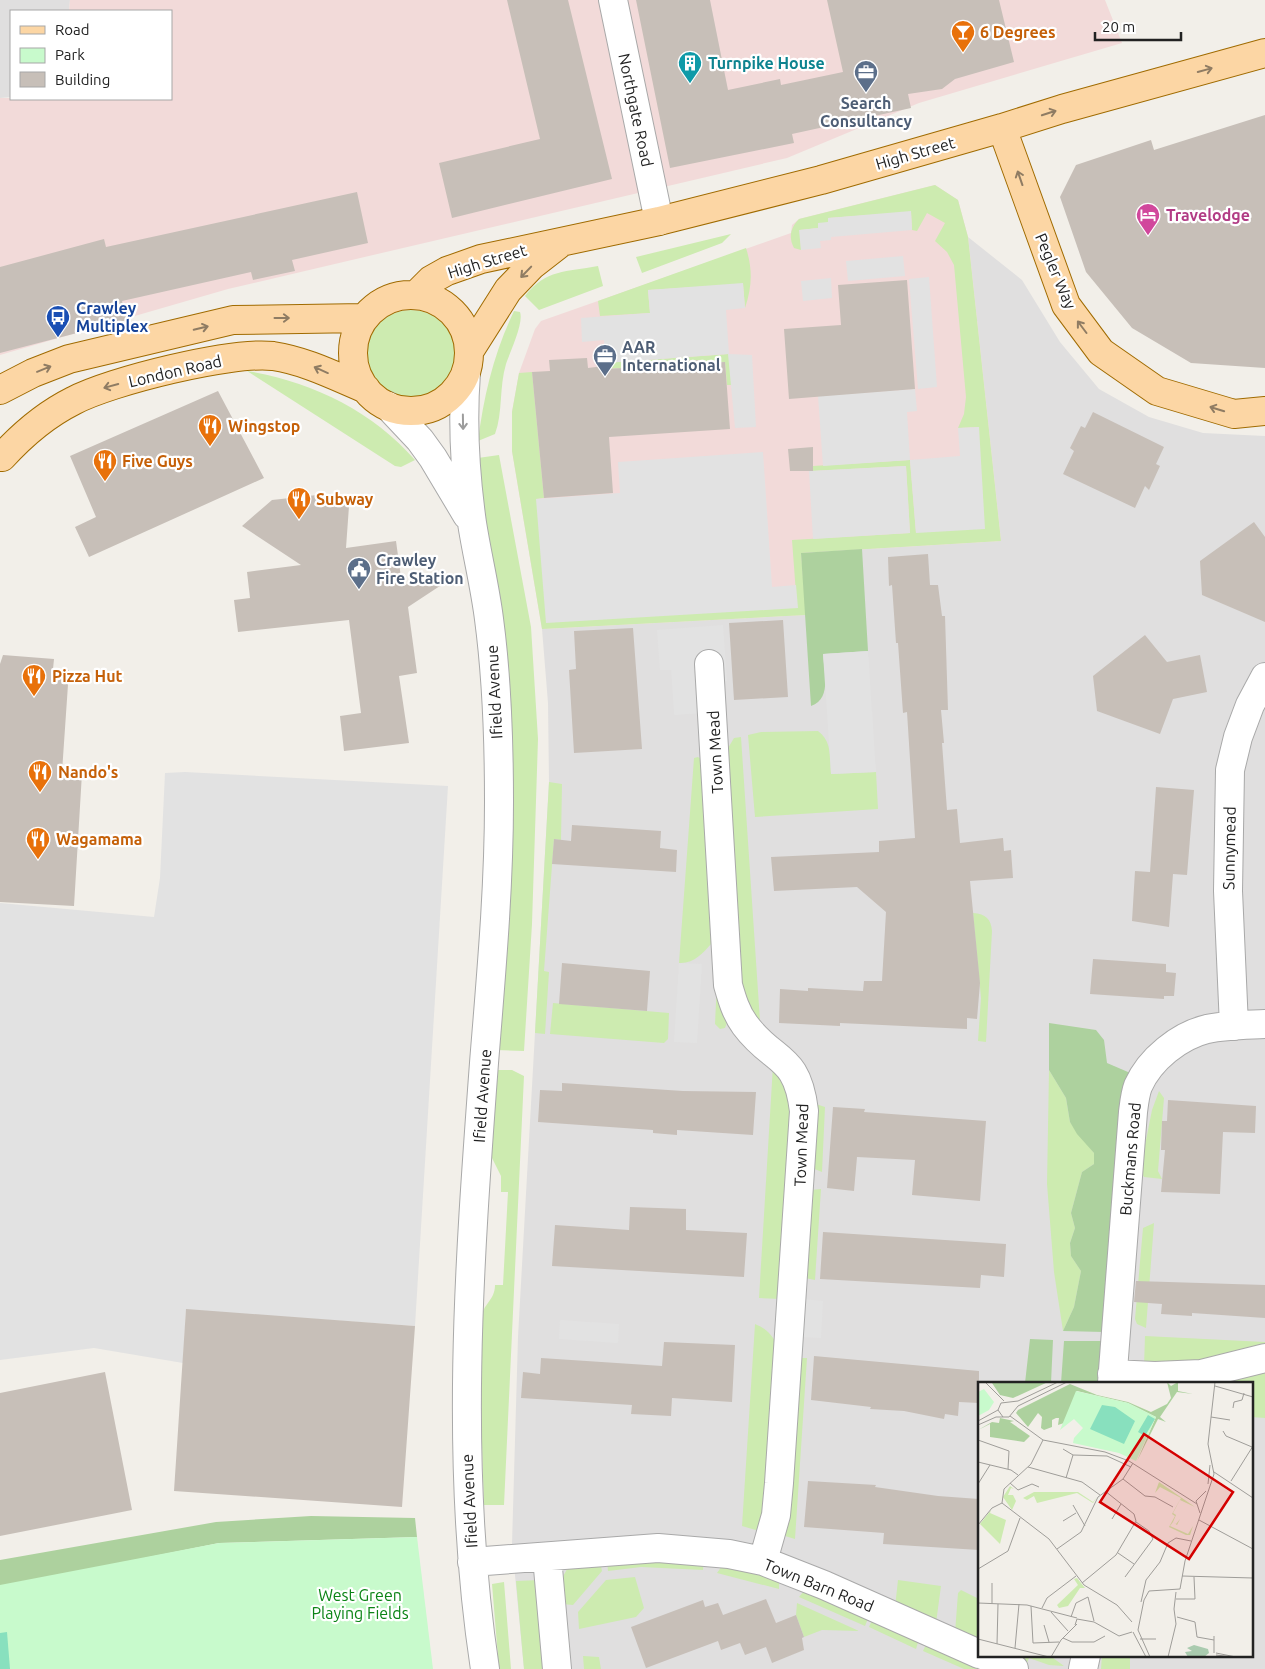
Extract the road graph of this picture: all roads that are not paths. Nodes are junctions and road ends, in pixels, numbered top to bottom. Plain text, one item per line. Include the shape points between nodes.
1 (613, 0) edge
2 (1265, 53) edge
3 (1002, 128) junction
4 (659, 221) junction
5 (562, 240) junction
6 (417, 294) junction
7 (364, 318) junction
8 (468, 362) junction
9 (366, 389) junction
10 (0, 390) edge
11 (388, 406) junction
12 (1265, 411) edge
13 (1, 452) edge
14 (472, 525) junction
15 (709, 664) dead end
16 (1265, 677) edge
17 (1265, 1024) edge
18 (1234, 1026) junction
19 (1265, 1358) edge
20 (1112, 1378) edge
21 (547, 1557) junction
22 (763, 1560) junction
23 (472, 1562) junction
24 (978, 1654) edge
25 (985, 1656) edge
26 (1086, 1656) edge
27 (485, 1669) edge
28 (557, 1669) edge
29 (1014, 1669) edge
30 (1083, 1669) edge

1 - 4 street, Northgate Road
3 -> 2 main road, High Street
3 - 4 main road, High Street via 821,180
12 -> 3 main road, Pegler Way via 1234,414 1157,391 1101,352 1066,305
4 - 5 main road, High Street
5 - 6 main road, High Street via 447,271 431,280
5 -> 8 main road, High Street via 508,290
6 - 7 main road via 394,296 377,305
6 - 8 main road via 433,298 453,312 467,333
7 - 9 main road via 356,332 353,347 358,376
10 -> 7 main road via 69,359 233,320
8 - 11 main road via 459,387 434,407 403,411
8 -> 14 street, Ifield Avenue via 463,409
9 - 11 main road
9 -> 13 main road, London Road via 305,362 271,356 180,367 75,399
11 - 14 street, Ifield Avenue via 433,458
14 - 23 street, Ifield Avenue via 490,622 499,800 498,893 467,1339 466,1428
15 - 22 street, Town Mead via 728,985 744,1025 796,1075 804,1111 779,1483 776,1514
16 - 18 street, Sunnymead via 1250,705 1230,770 1228,891
17 - 18 street, Buckmans Road
18 - 20 street, Buckmans Road via 1208,1029 1184,1038 1164,1052 1146,1072 1138,1087 1133,1112
19 - 20 street via 1201,1374
21 - 22 street, Town Barn Road via 658,1548
21 - 23 street, Town Barn Road
21 - 28 street
22 - 24 street, Town Barn Road
23 - 27 street, Ifield Avenue
25 - 29 street
26 - 30 street

